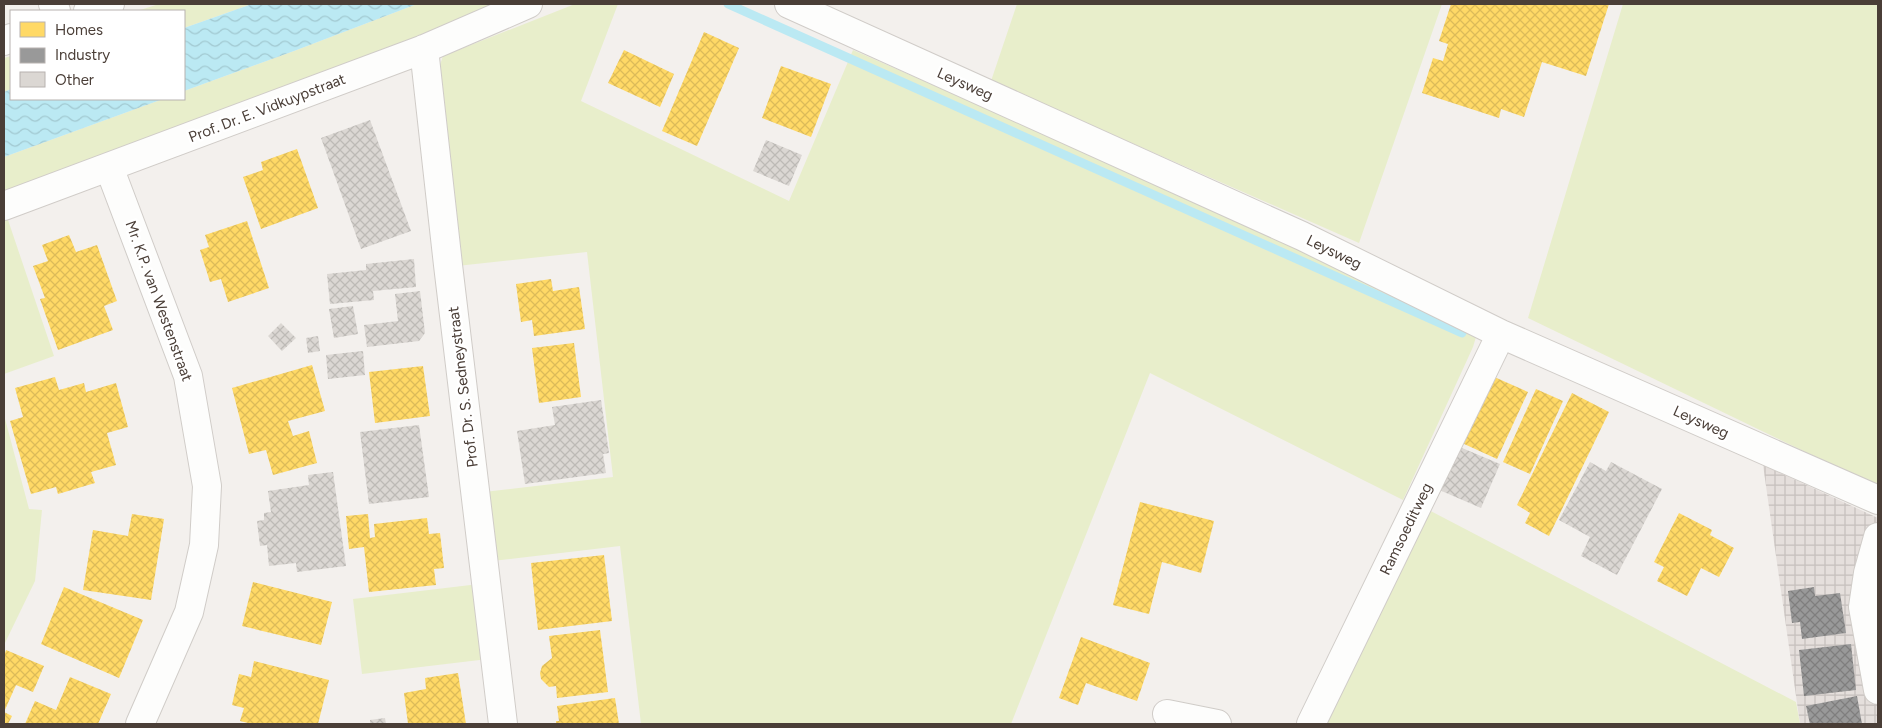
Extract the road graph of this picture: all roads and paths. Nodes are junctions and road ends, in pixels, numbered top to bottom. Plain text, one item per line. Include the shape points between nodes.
1 (110, 4) edge
2 (528, 4) edge
3 (789, 4) edge
4 (91, 10) edge
5 (424, 49) junction
6 (109, 167) junction
7 (4, 206) edge
8 (1501, 334) junction
9 (1878, 500) edge
10 (1878, 538) edge
11 (1878, 690) edge
12 (1167, 714) dead end
13 (140, 724) edge
14 (503, 724) edge
15 (1217, 724) edge
16 (1311, 724) edge

1 - 4 street
2 - 5 street, Prof. Dr. E. Vidkuypstraat
3 - 8 street, Leysweg via 1302,236
5 - 6 street, Prof. Dr. E. Vidkuypstraat
5 - 14 street, Prof. Dr. S. Sedneystraat
6 - 7 street, Prof. Dr. E. Vidkuypstraat
6 - 13 street, Mr. K.P. van Westenstraat via 188,376 207,486 204,545 188,612
8 - 9 street, Leysweg
8 - 16 street, Ramsoeditweg
10 - 11 street via 1863,607
12 - 15 street

